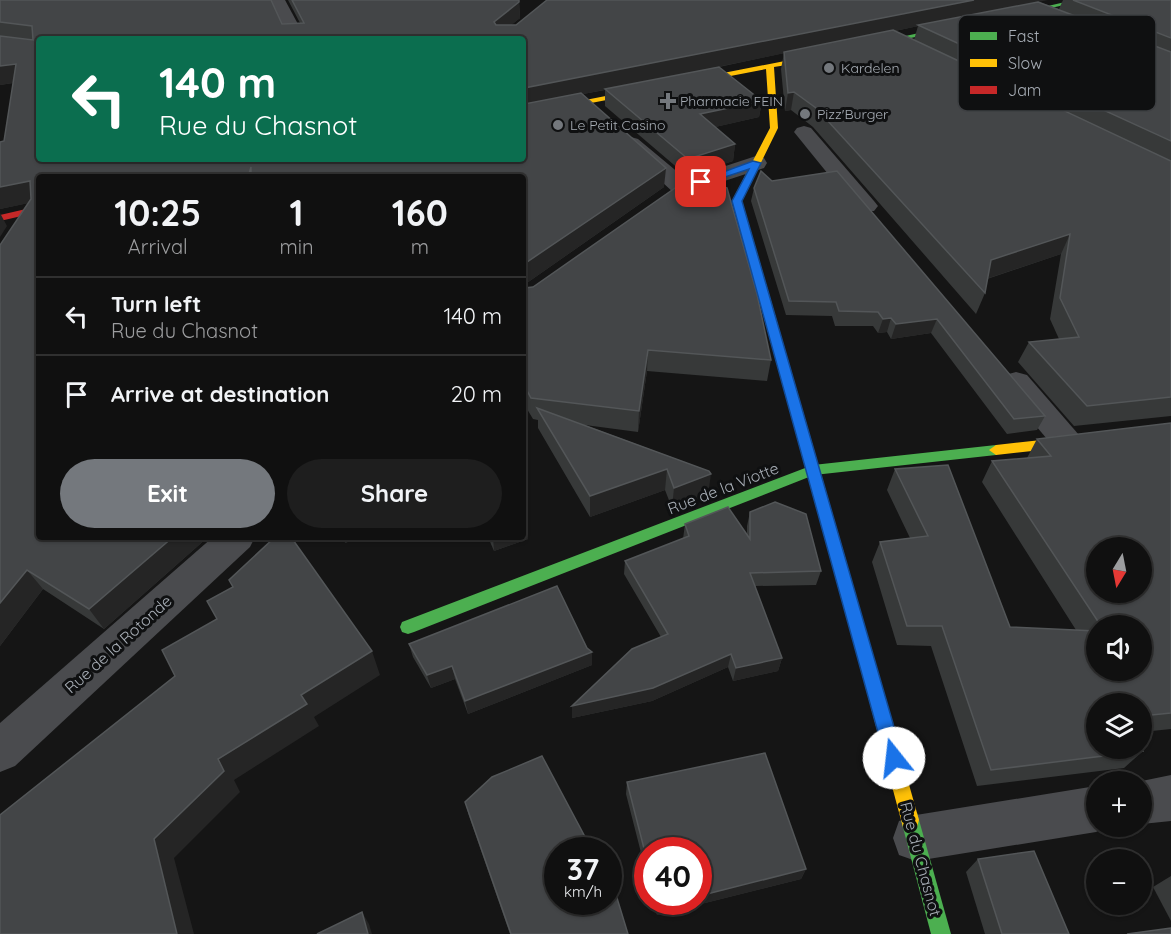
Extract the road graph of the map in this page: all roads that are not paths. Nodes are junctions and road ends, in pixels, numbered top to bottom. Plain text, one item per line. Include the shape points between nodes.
1 (277, 0) edge
2 (1083, 0) edge
3 (1033, 10) junction
4 (1010, 15) edge
5 (1044, 15) edge
6 (958, 26) edge
7 (295, 36) edge
8 (894, 40) junction
9 (849, 49) edge
10 (925, 55) edge
11 (804, 59) edge
12 (770, 66) junction
13 (724, 75) junction
14 (585, 101) junction
15 (526, 114) edge
16 (773, 116) junction
17 (804, 132) dead end
18 (756, 163) junction
19 (674, 194) junction
20 (737, 201) junction
21 (35, 210) edge
22 (0, 218) edge
23 (880, 222) edge
24 (12, 242) edge
25 (1003, 366) edge
26 (1079, 441) joint
27 (813, 471) junction
28 (234, 540) edge
29 (408, 627) dead end
30 (0, 751) edge
31 (1171, 798) edge
32 (1152, 801) edge
33 (1086, 812) edge
34 (916, 838) junction
35 (941, 934) edge

1 - 7 street
2 - 3 street
3 - 4 street
3 - 5 street
6 - 8 street
8 - 9 street
8 - 10 street
11 - 12 street
12 - 13 street
12 - 16 street
13 - 14 street
13 - 16 street
14 - 15 street
14 - 19 street
16 - 18 street via 774,128
17 - 23 street
18 - 19 street
18 - 20 street
19 - 20 street
20 - 27 street, Rue du Chasnot
21 - 22 street
21 - 24 street
25 - 26 street
26 - 27 street, Rue de la Viotte
27 - 29 street, Rue de la Viotte
27 - 34 street, Rue du Chasnot
28 - 30 street, Rue de la Rotonde
31 - 32 street
33 - 34 street
34 - 35 street, Rue du Chasnot

